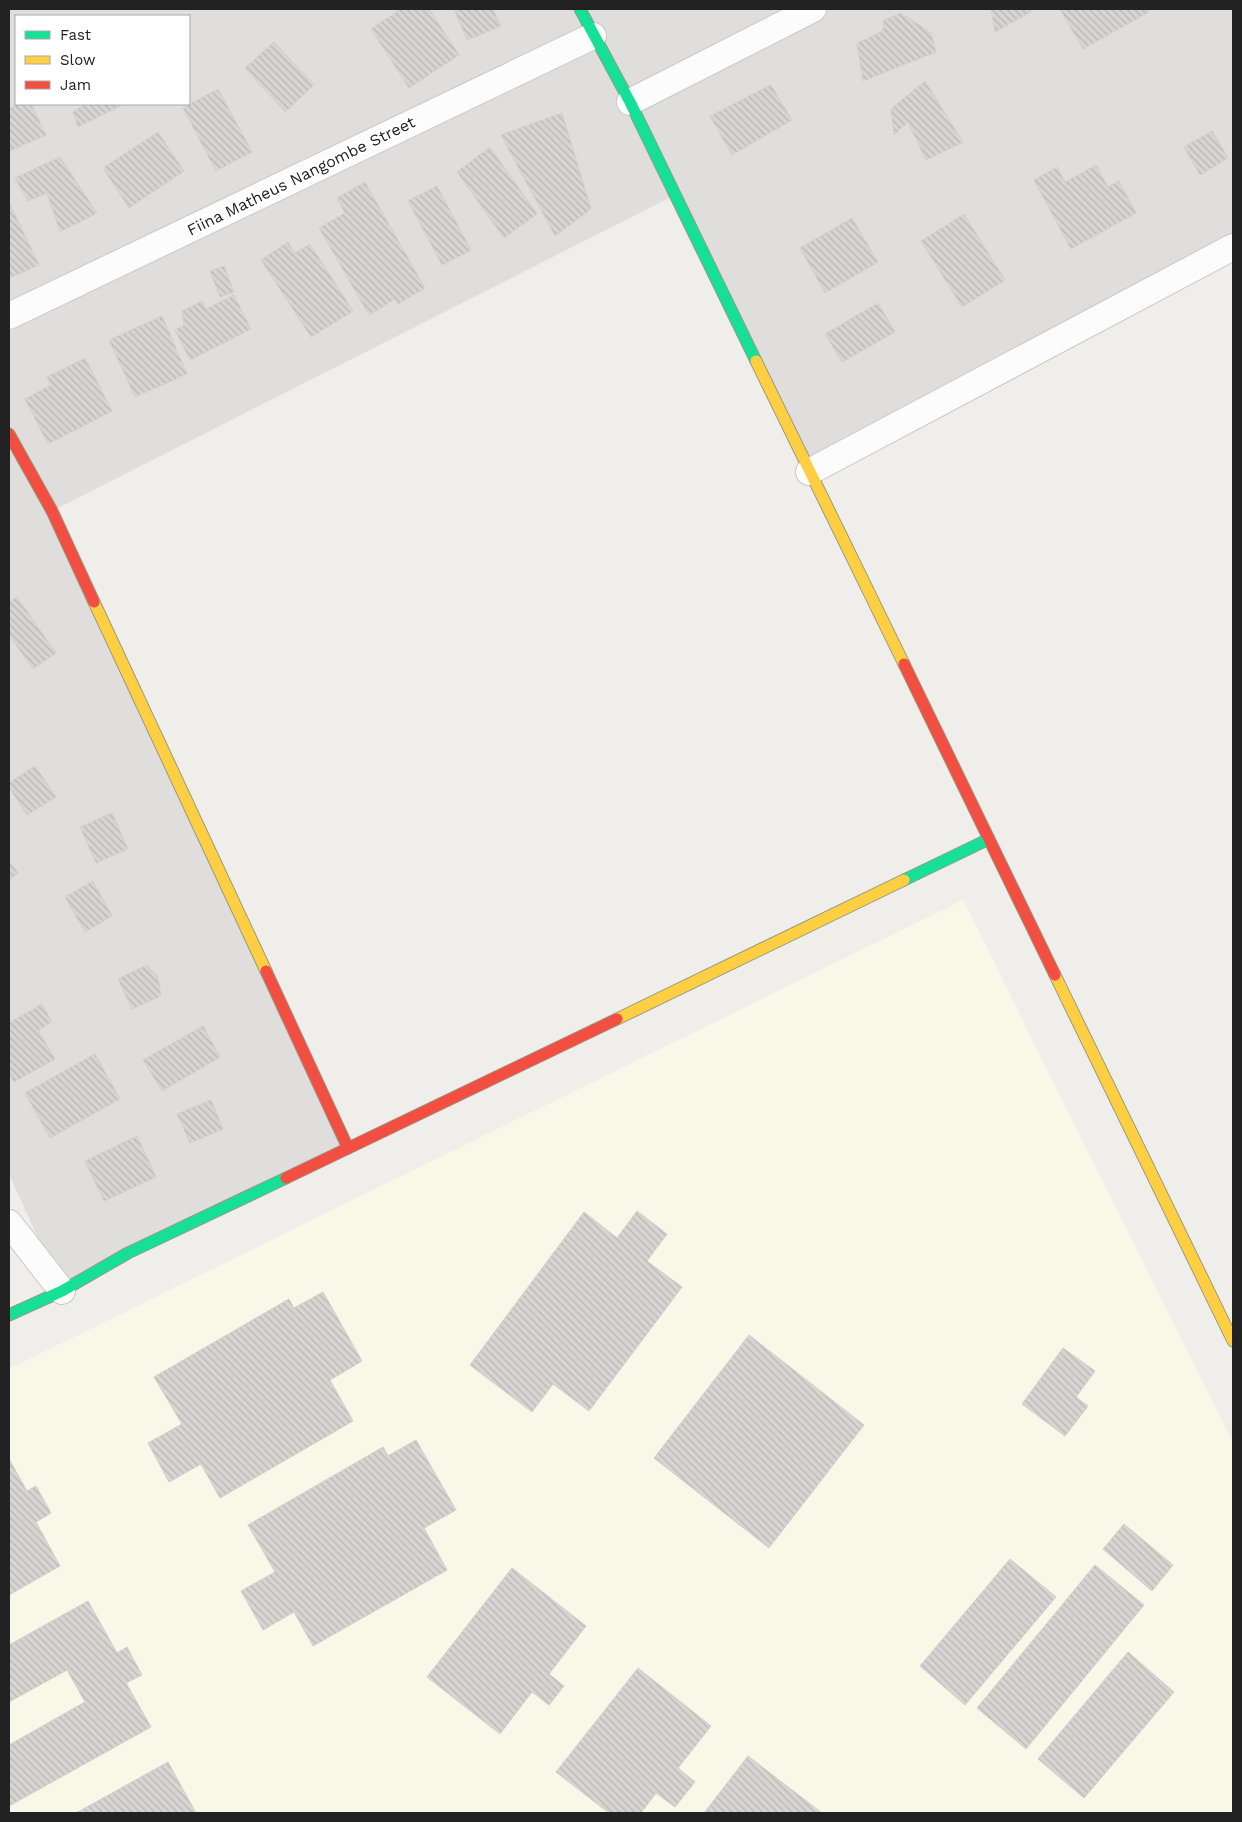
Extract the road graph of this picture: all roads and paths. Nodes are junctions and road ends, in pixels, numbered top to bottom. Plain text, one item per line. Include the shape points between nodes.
1 (580, 9) edge
2 (813, 9) edge
3 (593, 36) junction
4 (630, 102) junction
5 (1233, 249) edge
6 (9, 316) edge
7 (9, 434) edge
8 (809, 472) junction
9 (989, 839) junction
10 (348, 1148) junction
11 (9, 1223) edge
12 (62, 1291) junction
13 (9, 1315) edge
14 (1233, 1341) edge

1 - 3 street
2 - 4 street
3 - 4 street
3 - 6 street, Fiina Matheus Nangombe Street
4 - 8 street
5 - 8 street
7 - 10 street via 52,511
8 - 9 street
9 - 10 street
9 - 14 street
10 - 12 street via 128,1253
11 - 12 street
12 - 13 street

